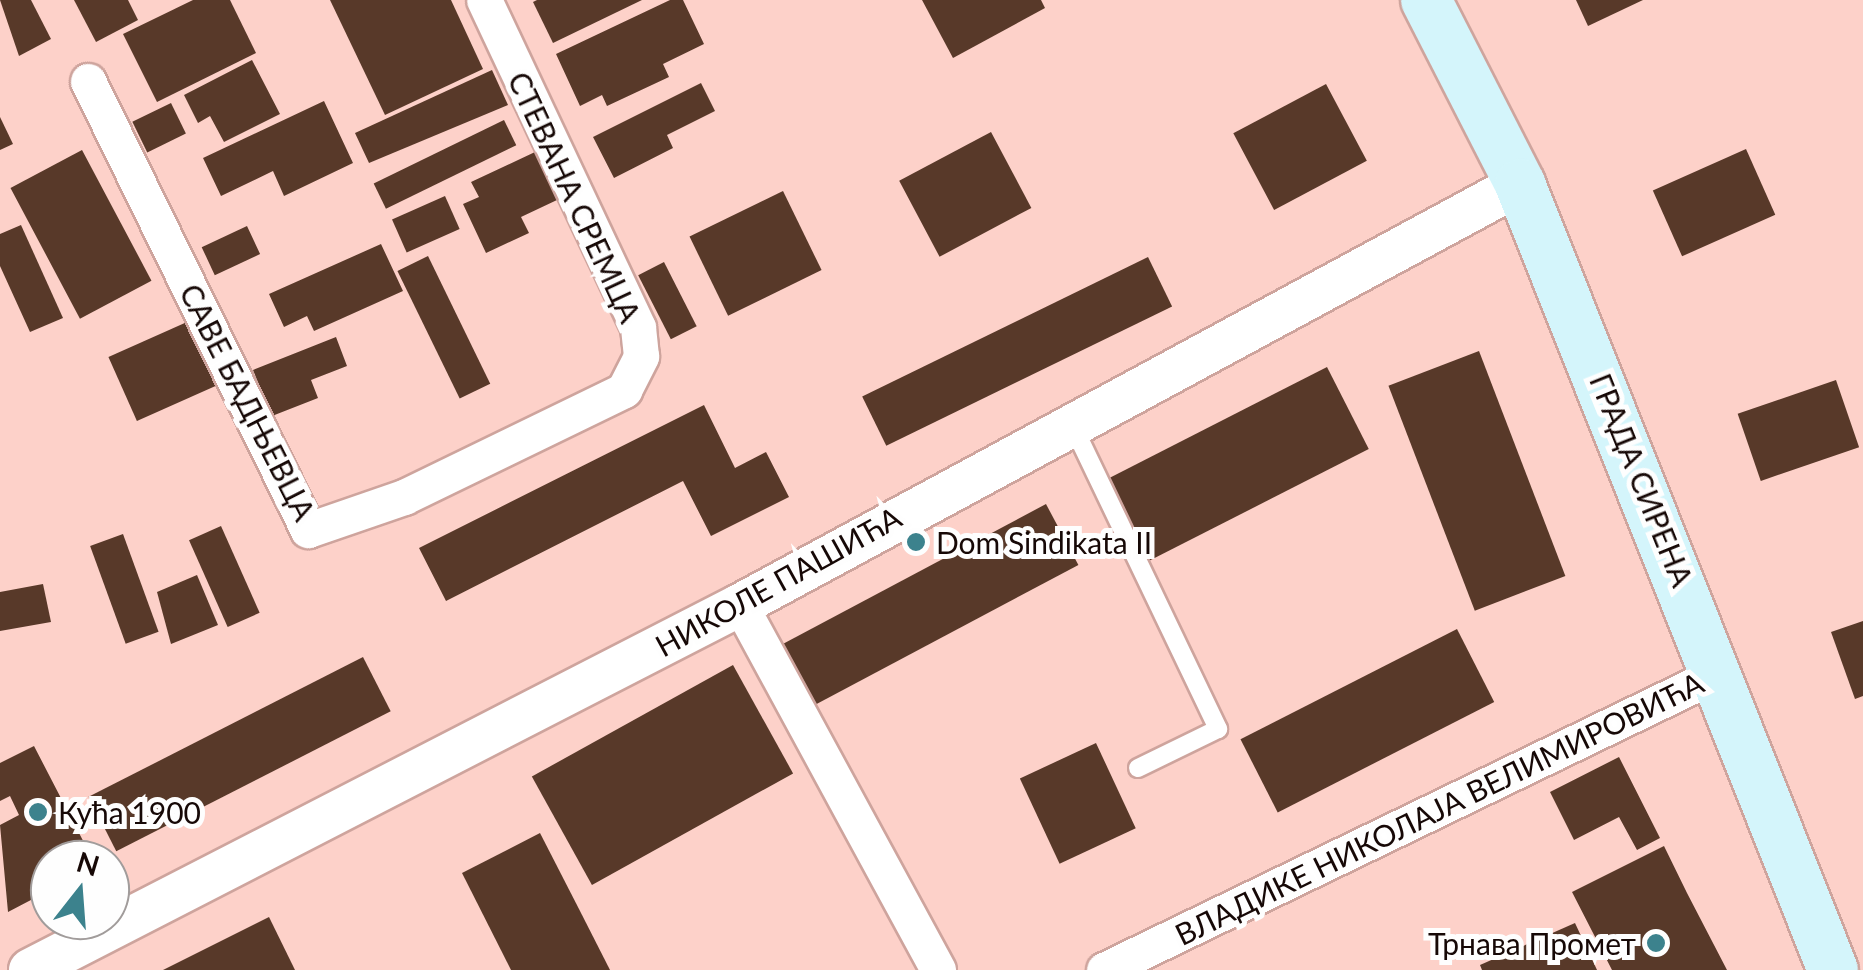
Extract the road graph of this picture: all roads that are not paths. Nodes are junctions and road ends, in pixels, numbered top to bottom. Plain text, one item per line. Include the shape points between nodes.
1 (484, 0) edge
2 (1426, 0) edge
3 (88, 81) dead end
4 (1520, 184) junction
5 (1072, 422) junction
6 (513, 448) joint
7 (740, 605) junction
8 (1720, 673) junction
9 (1138, 768) dead end
10 (30, 970) edge
11 (938, 970) edge
12 (1104, 970) edge
13 (1834, 970) edge

1 - 6 street, СТЕВАНА СРЕМЦА via 638,327 642,356 624,390
2 - 4 main road, ГРАДА СИРЕНА
3 - 6 street, САВЕ БАДЊЕВЦА via 308,530
4 - 5 street, НИКОЛЕ ПАШИЋА
4 - 8 main road, ГРАДА СИРЕНА
5 - 7 street, НИКОЛЕ ПАШИЋА
5 - 9 lane via 1218,728
7 - 10 street, НИКОЛЕ ПАШИЋА
7 - 11 street
8 - 12 street, ВЛАДИКЕ НИКОЛАЈА ВЕЛИМИРОВИЋА
8 - 13 main road, ГРАДА СИРЕНА

